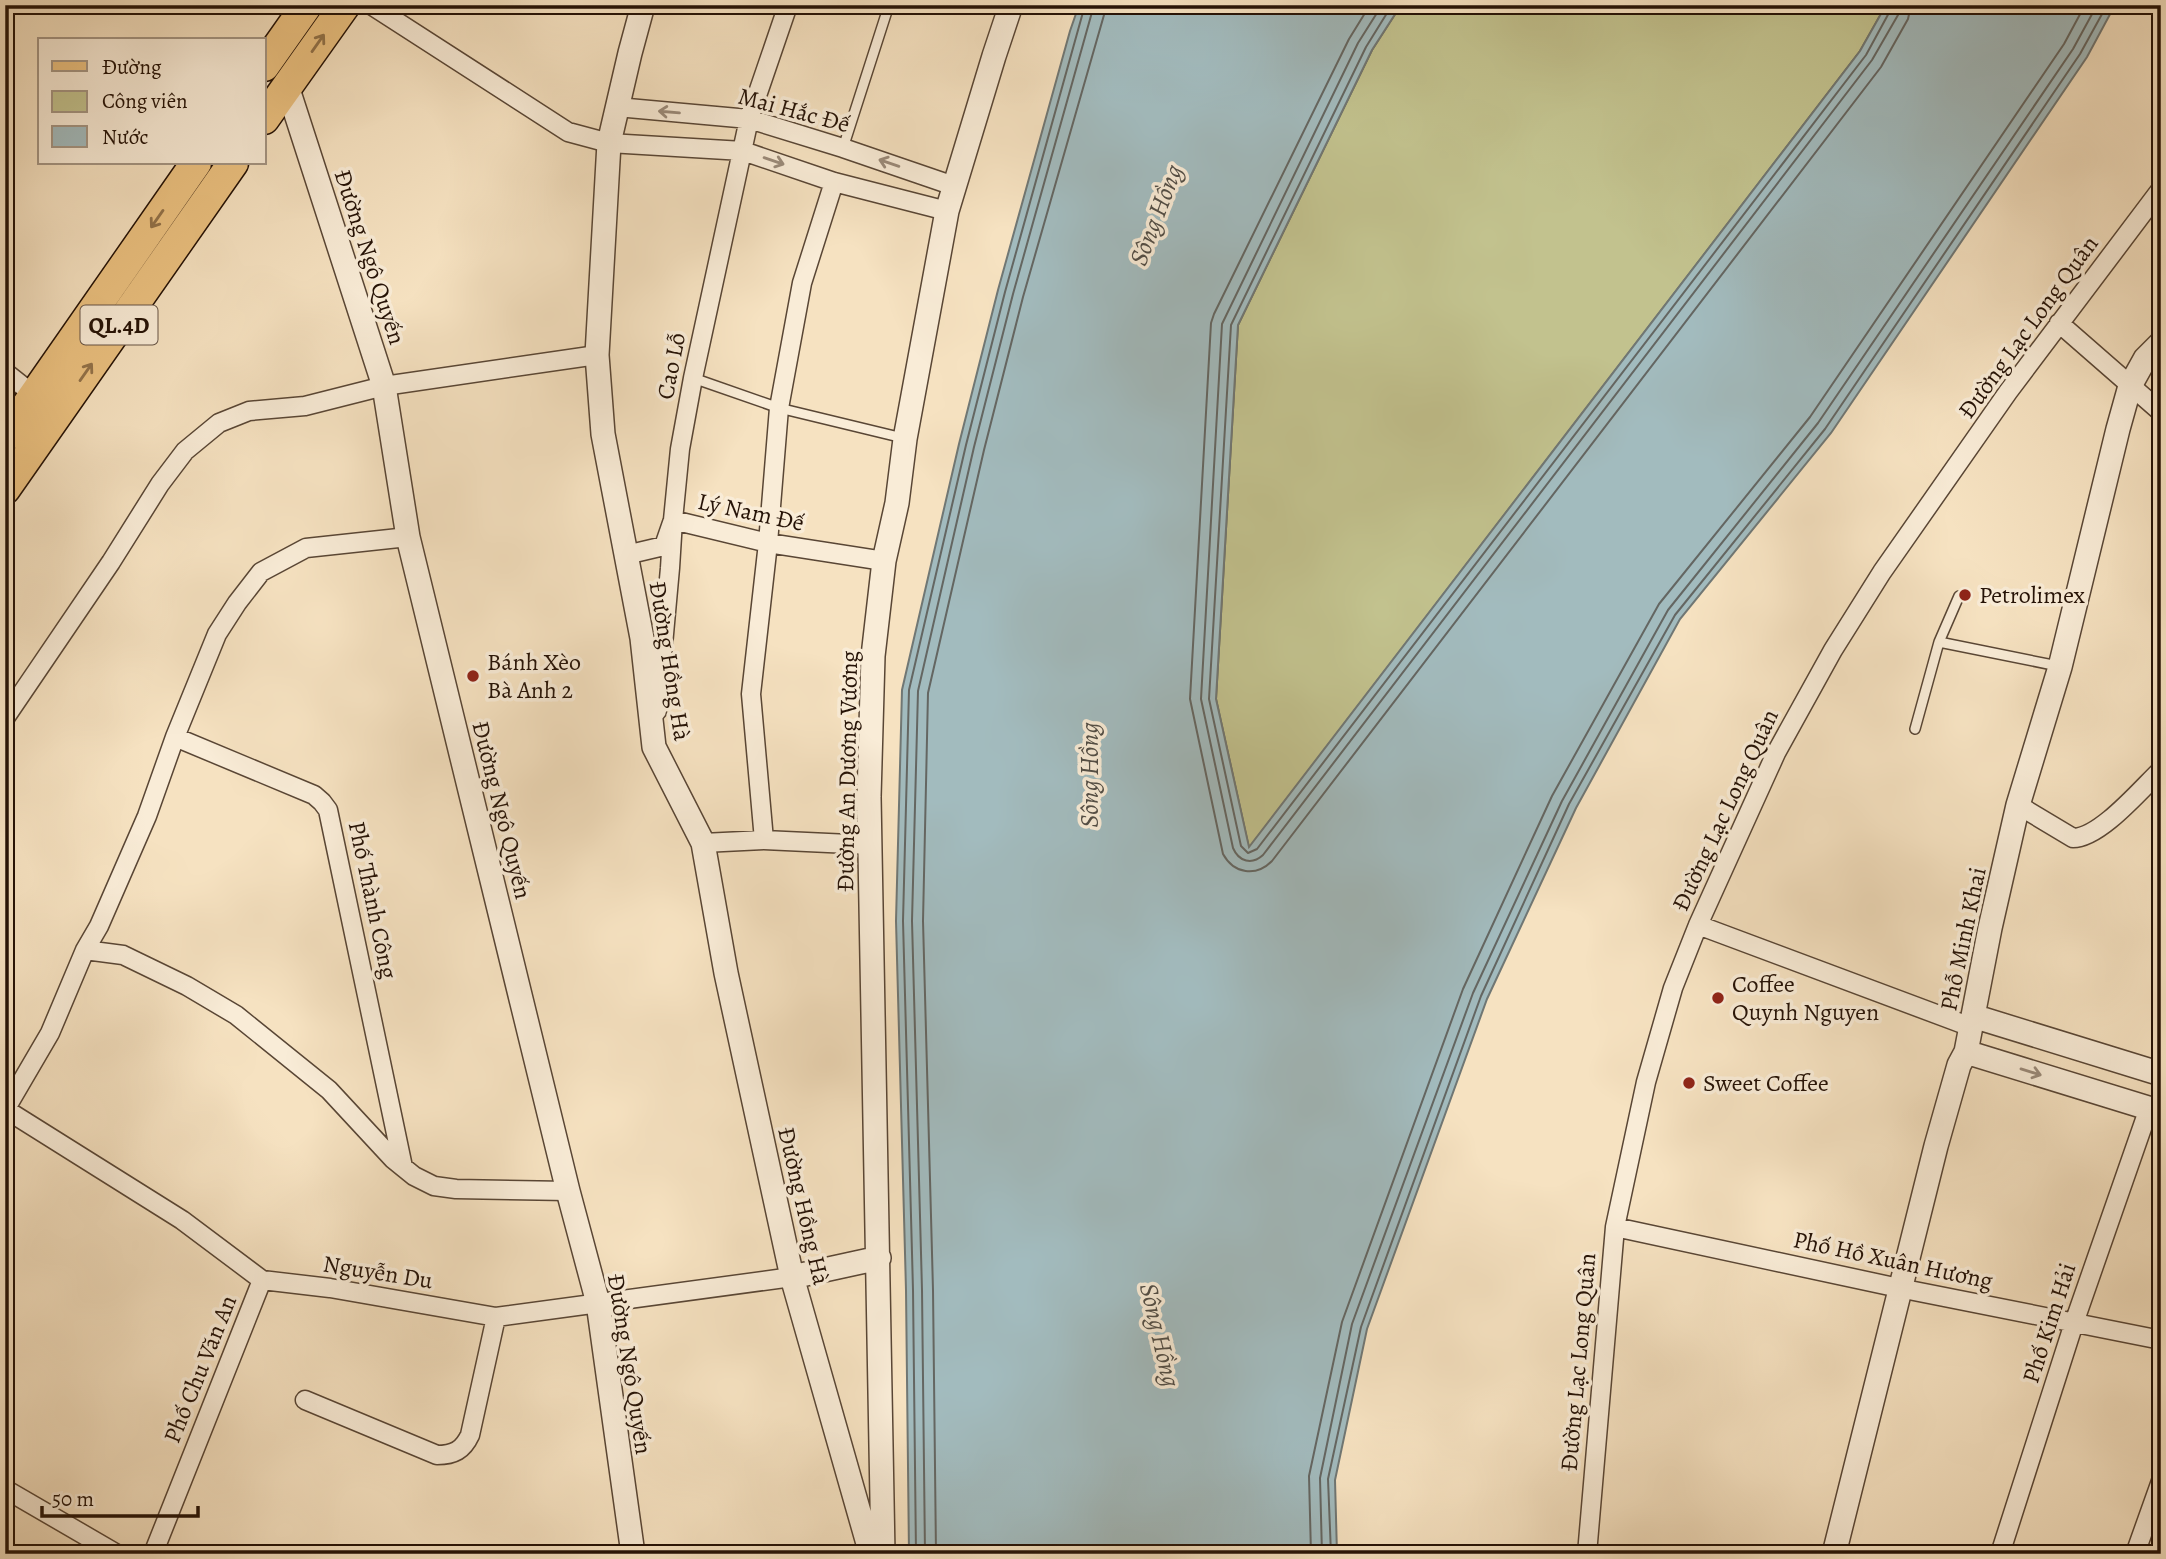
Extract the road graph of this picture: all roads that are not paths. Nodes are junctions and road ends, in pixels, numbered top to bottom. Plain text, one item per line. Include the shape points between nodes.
1 (307, 5) edge
2 (345, 5) edge
3 (372, 5) edge
4 (643, 5) edge
5 (788, 5) edge
6 (890, 5) edge
7 (1011, 5) edge
8 (266, 63) edge
9 (266, 68) edge
10 (287, 86) junction
11 (617, 107) junction
12 (266, 116) edge
13 (749, 119) junction
14 (609, 143) junction
15 (844, 148) junction
16 (743, 151) junction
17 (195, 164) edge
18 (232, 164) edge
19 (834, 181) junction
20 (954, 186) junction
21 (2161, 189) edge
22 (947, 211) junction
23 (2059, 323) junction
24 (2161, 343) edge
25 (597, 355) junction
26 (5, 372) edge
27 (692, 379) junction
28 (384, 386) junction
29 (2130, 386) junction
30 (34, 395) junction
31 (779, 408) junction
32 (2161, 412) edge
33 (53, 419) junction
34 (5, 437) edge
35 (905, 439) junction
36 (5, 489) edge
37 (673, 520) junction
38 (408, 537) junction
39 (768, 542) junction
40 (626, 555) junction
41 (884, 561) junction
42 (1959, 596) dead end
43 (1939, 642) junction
44 (2060, 667) junction
45 (5, 718) edge
46 (1915, 729) dead end
47 (175, 737) junction
48 (654, 747) junction
49 (2161, 770) edge
50 (2018, 805) junction
51 (764, 840) junction
52 (703, 843) junction
53 (871, 845) junction
54 (1698, 925) junction
55 (85, 950) junction
56 (1972, 1022) junction
57 (1966, 1052) junction
58 (2161, 1074) edge
59 (5, 1110) edge
60 (2155, 1110) edge
61 (403, 1167) junction
62 (568, 1191) junction
63 (1615, 1227) junction
64 (879, 1258) junction
65 (792, 1277) junction
66 (262, 1280) junction
67 (1899, 1287) junction
68 (598, 1303) junction
69 (496, 1317) junction
70 (2074, 1323) junction
71 (2161, 1340) edge
72 (305, 1400) dead end
73 (2161, 1482) edge
74 (5, 1489) edge
75 (117, 1554) edge
76 (153, 1554) edge
77 (633, 1554) edge
78 (871, 1554) edge
79 (883, 1554) edge
80 (1587, 1554) edge
81 (1834, 1554) edge
82 (2000, 1554) edge
83 (2136, 1554) edge

1 - 8 main road
10 -> 2 main road
3 - 14 street via 568,132
4 - 11 street, Đường Hồng Hà
5 - 13 street, Cao Lỗ
6 - 15 lane
7 - 20 street, Đường An Dương Vương
9 - 10 main road
10 - 12 main road
10 - 28 street, Đường Ngô Quyến
13 -> 11 street, Mai Hắc Đế
11 - 14 street, Đường Hồng Hà
13 - 15 street, Mai Hắc Đế
13 - 16 street, Cao Lỗ
14 - 16 street
14 - 25 street, Đường Hồng Hà
20 -> 15 street, Mai Hắc Đế
16 -> 19 street
16 - 27 street, Cao Lỗ
17 -> 30 main road, QL.4D
33 -> 18 main road, QL.4D
19 - 22 street
19 - 31 street via 802,283
20 - 22 street, Đường An Dương Vương
21 - 23 street, Đường Lạc Long Quân
22 - 35 street, Đường An Dương Vương
23 - 29 street
23 - 54 street, Đường Lạc Long Quân via 1882,572 1833,650 1776,753
24 - 29 street, Phỗ Minh Khai via 2145,359
25 - 28 street
25 - 40 street, Đường Hồng Hà via 603,434
26 - 30 street
27 - 31 lane
27 - 37 street, Cao Lỗ
28 - 38 street, Đường Ngô Quyến
28 - 45 street via 305,406 249,411 219,423 185,451
29 - 32 street
29 - 44 street, Phỗ Minh Khai
30 - 33 main road
30 - 34 main road, QL.4D
31 - 35 lane
31 - 39 street
33 - 36 main road, QL.4D
35 - 41 street, Đường An Dương Vương
37 - 39 street, Lý Nam Đế
37 - 40 street, Lý Nam Đế via 664,546
37 - 48 street, Cao Lỗ
38 - 47 street via 306,548 261,572 217,634
38 - 62 street, Đường Ngô Quyến
39 - 41 street, Lý Nam Đế
39 - 51 street via 751,694
40 - 48 street, Đường Hồng Hà via 642,638
41 - 53 street, Đường An Dương Vương via 873,656
42 - 43 lane
43 - 44 lane
43 - 46 lane
44 - 50 street, Phỗ Minh Khai
47 - 55 street via 147,816
47 - 61 street, Phố Thành Công via 314,795 328,810
48 - 52 street, Đường Hồng Hà
49 - 50 street via 2099,830 2080,838
50 - 56 street, Phỗ Minh Khai
51 - 52 street
51 - 53 street
52 - 65 street, Đường Hồng Hà via 726,973
53 - 64 street, Đường An Dương Vương
54 - 56 street
54 - 63 street, Đường Lạc Long Quân via 1673,988 1646,1082
55 - 59 street via 50,1033
55 - 61 street via 123,955 236,1015 329,1090
56 - 57 street, Phỗ Minh Khai
56 - 58 street
57 -> 60 street
57 - 67 street, Phỗ Minh Khai
59 - 66 street via 182,1220
60 - 70 street, Phố Kim Hải
61 - 62 street via 434,1186
62 - 68 street, Đường Ngô Quyến
63 - 67 street, Phố Hồ Xuân Hương
63 - 80 street, Đường Lạc Long Quân
64 - 65 street
64 - 79 street, Đường An Dương Vương
65 - 68 street, Nguyễn Du
65 - 78 street, Đường Hồng Hà
66 - 69 street, Nguyễn Du
66 - 76 street, Phố Chu Văn An
67 - 70 street, Phố Hồ Xuân Hương
67 - 81 street, Phỗ Minh Khai
68 - 69 street, Nguyễn Du
68 - 77 street, Đường Ngô Quyến
69 - 72 street via 470,1435 453,1454 437,1455
70 - 71 street, Phố Hồ Xuân Hương
70 - 82 street, Phố Kim Hải
73 - 83 street
74 - 75 street

